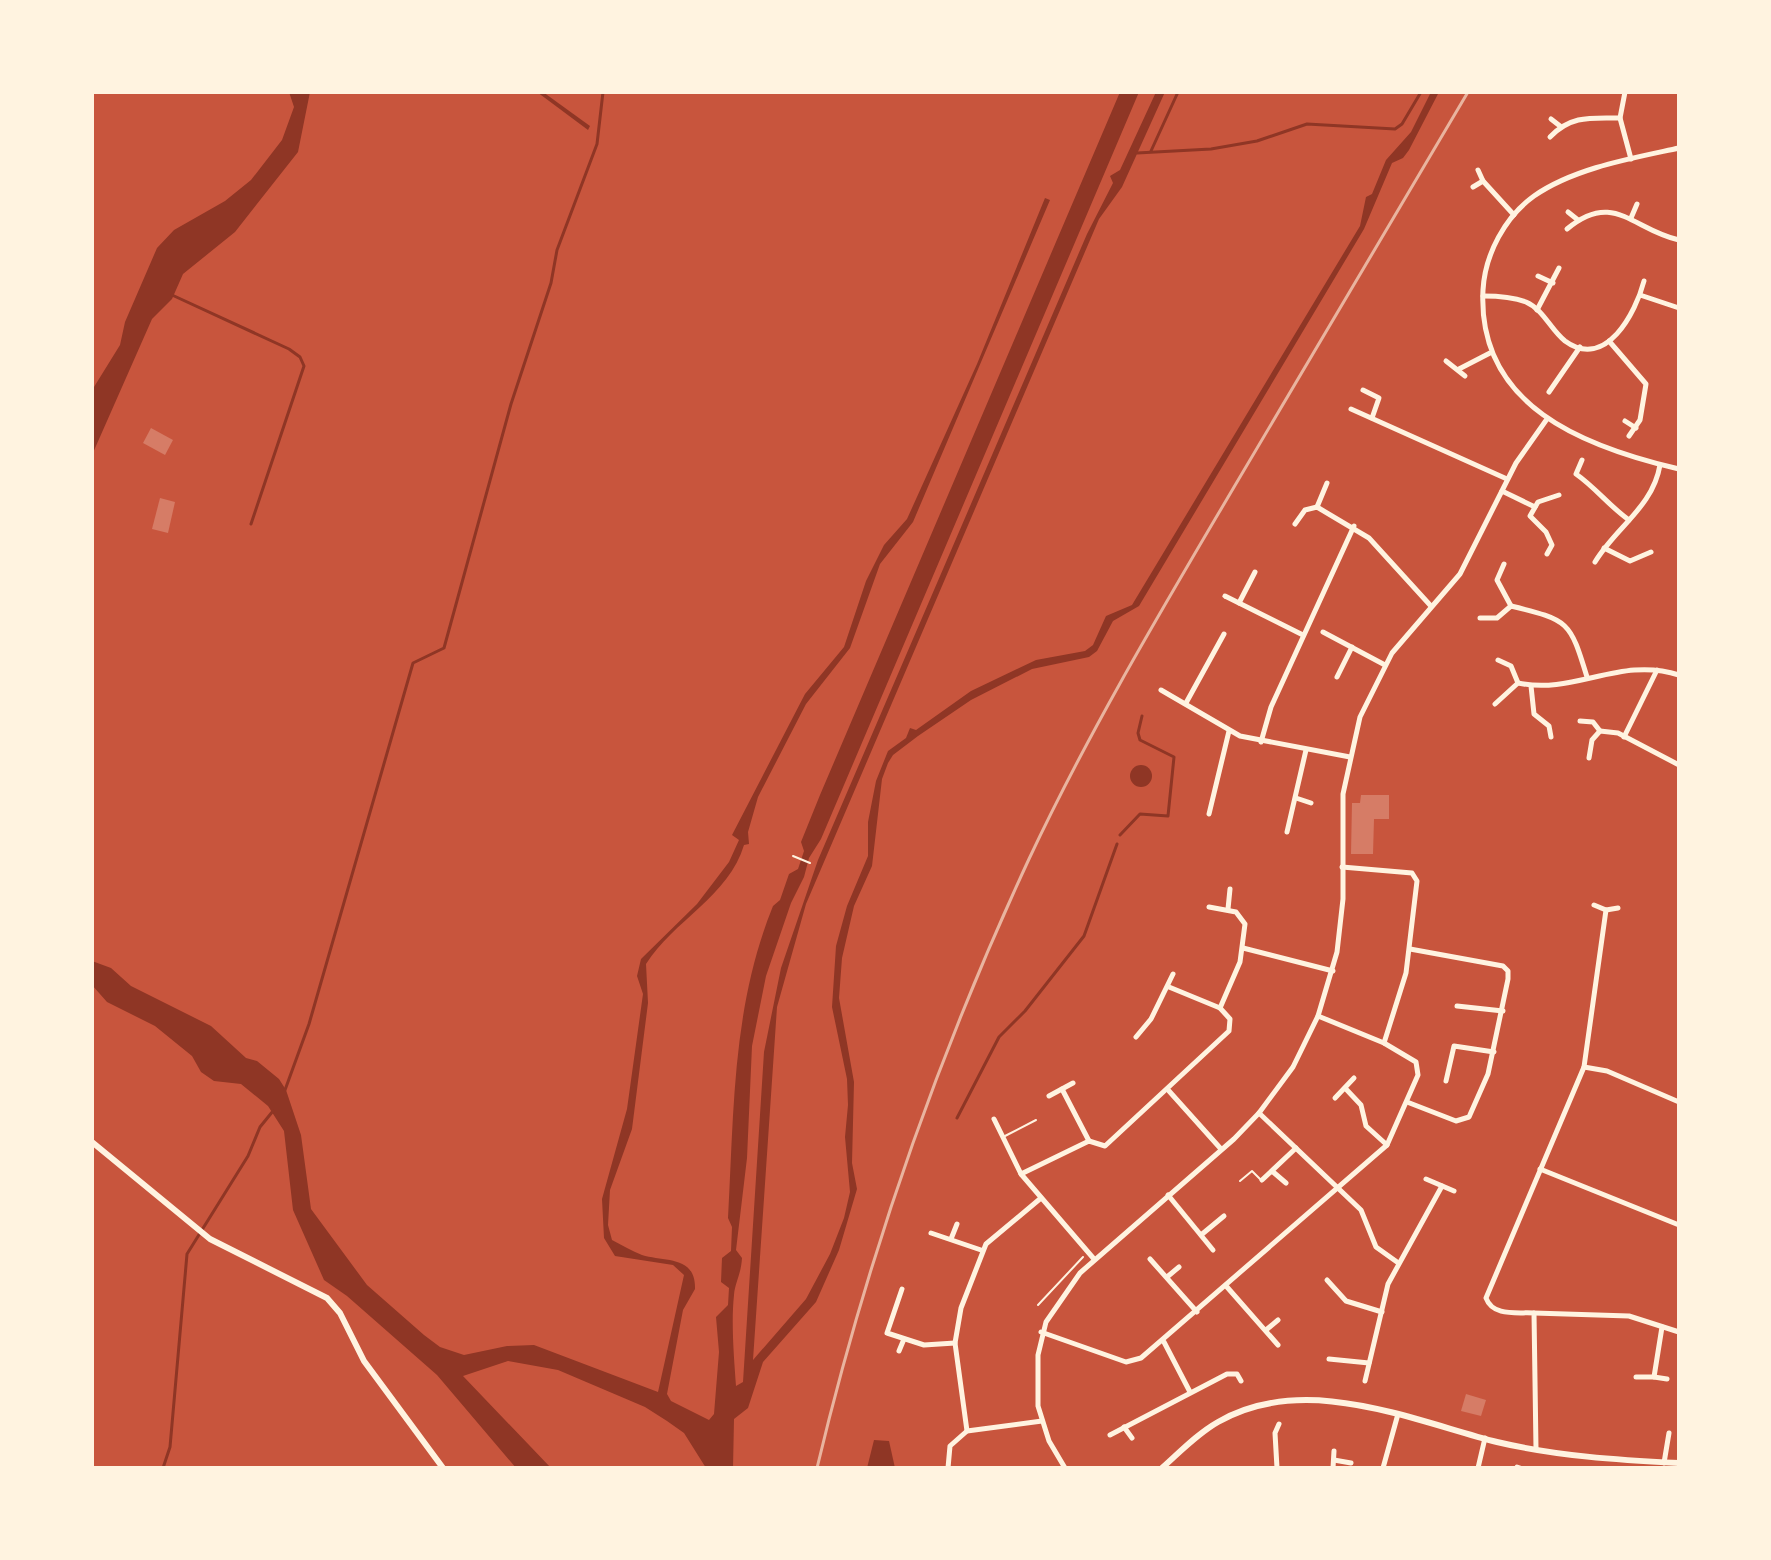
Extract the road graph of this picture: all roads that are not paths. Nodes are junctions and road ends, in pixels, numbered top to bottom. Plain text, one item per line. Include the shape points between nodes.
1 (1625, 92) edge
2 (1620, 118) junction
3 (1551, 119) dead end
4 (1560, 126) junction
5 (1550, 137) dead end
6 (1679, 148) edge
7 (1631, 159) junction
8 (1478, 170) dead end
9 (1483, 181) junction
10 (1473, 187) dead end
11 (1637, 204) dead end
12 (1568, 212) dead end
13 (1515, 216) junction
14 (1631, 218) junction
15 (1578, 220) junction
16 (1567, 229) dead end
17 (1679, 240) edge
18 (1559, 268) dead end
19 (1538, 276) dead end
20 (1644, 281) dead end
21 (1553, 283) junction
22 (1640, 295) junction
23 (1483, 296) junction
24 (1679, 308) edge
25 (1537, 310) junction
26 (1609, 341) junction
27 (1580, 347) junction
28 (1490, 353) junction
29 (1446, 361) dead end
30 (1459, 369) junction
31 (1465, 376) dead end
32 (1363, 390) dead end
33 (1549, 392) dead end
34 (1351, 409) dead end
35 (1372, 418) junction
36 (1547, 419) junction
37 (1625, 421) dead end
38 (1636, 428) junction
39 (1629, 436) dead end
40 (1582, 460) dead end
41 (1660, 465) junction
42 (1679, 469) edge
43 (1507, 479) junction
44 (1327, 483) dead end
45 (1502, 491) junction
46 (1559, 495) dead end
47 (1317, 507) junction
48 (1535, 507) junction
49 (1629, 520) junction
50 (1295, 524) dead end
51 (1354, 526) junction
52 (1604, 548) junction
53 (1651, 552) dead end
54 (1547, 554) dead end
55 (1595, 562) dead end
56 (1504, 564) dead end
57 (1255, 572) dead end
58 (1225, 596) dead end
59 (1239, 603) junction
60 (1430, 605) junction
61 (1511, 606) junction
62 (1480, 618) dead end
63 (1323, 632) dead end
64 (1224, 634) dead end
65 (1303, 635) junction
66 (1352, 647) junction
67 (1498, 660) dead end
68 (1385, 665) junction
69 (1657, 670) junction
70 (1679, 675) edge
71 (1337, 677) dead end
72 (1587, 678) junction
73 (1518, 683) junction
74 (1531, 686) junction
75 (1161, 690) dead end
76 (1186, 704) junction
77 (1495, 704) dead end
78 (1580, 721) dead end
79 (1229, 731) junction
80 (1600, 731) junction
81 (1551, 737) dead end
82 (1624, 737) junction
83 (1261, 742) junction
84 (1306, 750) junction
85 (1350, 757) junction
86 (1589, 758) dead end
87 (1679, 765) edge
88 (1296, 798) junction
89 (1311, 803) dead end
90 (1209, 814) dead end
91 (1287, 832) dead end
92 (1342, 867) junction
93 (1230, 889) dead end
94 (1594, 905) dead end
95 (1209, 907) dead end
96 (1618, 908) dead end
97 (1228, 909) junction
98 (1606, 910) junction
99 (1243, 948) junction
100 (1410, 949) junction
101 (1333, 971) junction
102 (1173, 974) dead end
103 (1169, 987) junction
104 (1457, 1006) dead end
105 (1220, 1008) junction
106 (1503, 1011) junction
107 (1318, 1016) junction
108 (1136, 1037) dead end
109 (1384, 1043) junction
110 (1494, 1052) junction
111 (1584, 1067) junction
112 (1354, 1078) dead end
113 (1446, 1081) dead end
114 (1073, 1083) dead end
115 (1345, 1088) junction
116 (1062, 1089) junction
117 (1169, 1091) junction
118 (1049, 1096) dead end
119 (1335, 1098) dead end
120 (1407, 1102) junction
121 (1679, 1102) edge
122 (1259, 1113) junction
123 (994, 1119) dead end
124 (1036, 1120) dead end
125 (1002, 1137) junction
126 (1089, 1141) junction
127 (92, 1142) edge
128 (1387, 1145) junction
129 (1296, 1148) junction
130 (1221, 1149) junction
131 (1540, 1169) junction
132 (1272, 1171) junction
133 (1021, 1174) junction
134 (1426, 1179) dead end
135 (1262, 1180) joint
136 (1240, 1181) dead end
137 (1286, 1183) dead end
138 (1442, 1186) junction
139 (1338, 1188) junction
140 (1454, 1191) dead end
141 (1168, 1195) junction
142 (1041, 1198) junction
143 (1224, 1216) dead end
144 (957, 1224) dead end
145 (1679, 1225) edge
146 (931, 1233) dead end
147 (1201, 1235) junction
148 (951, 1239) junction
149 (981, 1250) junction
150 (1213, 1250) dead end
151 (1094, 1259) junction
152 (1150, 1259) dead end
153 (1397, 1262) junction
154 (1179, 1267) dead end
155 (1167, 1277) junction
156 (1327, 1280) dead end
157 (1227, 1287) junction
158 (902, 1289) dead end
159 (1197, 1312) junction
160 (1382, 1312) junction
161 (1534, 1313) junction
162 (1278, 1320) dead end
163 (1662, 1327) junction
164 (1266, 1330) junction
165 (1041, 1332) junction
166 (1679, 1332) edge
167 (904, 1339) junction
168 (1164, 1342) junction
169 (955, 1343) junction
170 (1278, 1345) dead end
171 (899, 1351) dead end
172 (1329, 1359) dead end
173 (1369, 1363) junction
174 (1636, 1377) dead end
175 (1654, 1377) junction
176 (1667, 1379) dead end
177 (1241, 1381) dead end
178 (1365, 1381) dead end
179 (1190, 1392) junction
180 (1398, 1414) junction
181 (1042, 1421) junction
182 (1279, 1424) dead end
183 (1124, 1427) junction
184 (967, 1431) junction
185 (1267, 1431) dead end
186 (1275, 1433) junction
187 (1669, 1433) dead end
188 (1110, 1435) dead end
189 (1132, 1438) dead end
190 (1485, 1438) junction
191 (1536, 1449) junction
192 (1334, 1451) dead end
193 (1334, 1460) junction
194 (1351, 1463) dead end
195 (1664, 1463) junction
196 (1679, 1463) edge
197 (443, 1468) edge
198 (948, 1468) edge
199 (1065, 1468) edge
200 (1162, 1468) edge
201 (1277, 1468) edge
202 (1333, 1468) edge
203 (1383, 1468) edge
204 (1478, 1468) edge

1 - 2 street
2 - 4 street via 1578,118
2 - 7 street
3 - 4 street
4 - 5 street
6 - 7 street
7 - 13 street via 1553,185
8 - 9 street
9 - 10 street
9 - 13 street
11 - 14 street
12 - 15 street
13 - 23 street via 1490,256
14 - 15 street via 1604,211
14 - 17 street
15 - 16 street
18 - 21 street
19 - 21 street
20 - 22 street
21 - 25 street
22 - 24 street
22 - 26 street via 1622,330
23 - 25 street via 1514,299
23 - 28 street
25 - 27 street via 1562,338
26 - 27 street
26 - 38 street via 1646,384
27 - 33 street
28 - 30 street
28 - 36 street
29 - 30 street
30 - 31 street
32 - 35 street via 1379,398
34 - 35 street
35 - 43 street
36 - 41 street via 1597,447
36 - 43 street
37 - 38 street
38 - 39 street
40 - 49 street via 1576,474
41 - 42 street
41 - 49 street via 1653,488
43 - 45 street
44 - 47 street
45 - 48 street
45 - 60 street via 1460,574
46 - 48 street
47 - 50 street via 1305,510
47 - 51 street
48 - 54 street via 1530,516 1552,545
49 - 52 street
51 - 60 street
51 - 65 street
52 - 53 street via 1626,560
52 - 55 street
56 - 61 street via 1497,580
57 - 59 street
58 - 59 street
59 - 65 street
60 - 68 street
61 - 62 street via 1497,618
61 - 72 street via 1563,624 1577,641
63 - 66 street
64 - 76 street
65 - 83 street
66 - 68 street
66 - 71 street
67 - 73 street via 1511,666
68 - 85 street via 1360,717
69 - 70 street
69 - 72 street via 1639,667
69 - 82 street
72 - 74 street
73 - 74 street
73 - 77 street
74 - 81 street via 1534,714 1549,726
75 - 76 street
76 - 79 street
78 - 80 street via 1593,722
79 - 83 street
79 - 90 street
80 - 82 street
80 - 86 street via 1592,740
82 - 87 street
83 - 84 street
84 - 85 street
84 - 88 street
85 - 92 street via 1343,794
88 - 89 street
88 - 91 street
92 - 100 street via 1416,877
92 - 101 street via 1342,914
93 - 97 street
94 - 98 street
95 - 97 street
96 - 98 street
97 - 99 street via 1245,924
98 - 111 street
99 - 101 street
99 - 105 street
100 - 106 street via 1506,967
100 - 109 street
101 - 107 street
102 - 103 street
103 - 105 street
103 - 108 street
104 - 106 street
105 - 117 street via 1230,1019 1229,1031
106 - 110 street
107 - 109 street
107 - 122 street via 1293,1067
109 - 120 street via 1418,1067
110 - 113 street via 1454,1046
110 - 120 street via 1465,1121
111 - 121 street via 1607,1071
111 - 131 street
112 - 115 street
114 - 116 street
115 - 119 street
115 - 128 street via 1360,1102 1366,1126
116 - 118 street
116 - 126 street
117 - 126 street via 1105,1146
117 - 130 street
120 - 128 street
122 - 129 street
122 - 130 street
123 - 125 street
124 - 125 lane
125 - 133 street
126 - 133 street
127 - 197 street via 210,1239 327,1298 364,1361
128 - 139 street
129 - 132 street
129 - 139 street
130 - 141 street
131 - 145 street
131 - 161 street via 1486,1298 1498,1311
132 - 135 street
132 - 137 street
133 - 142 street
134 - 138 street
135 - 136 lane via 1252,1171
138 - 140 street
138 - 153 street
139 - 153 street via 1361,1210 1376,1247
139 - 157 street
141 - 147 street
141 - 151 street
142 - 149 street
142 - 151 street
143 - 147 street
144 - 148 street
146 - 148 street
147 - 150 street
148 - 149 street
149 - 169 street
151 - 165 street via 1064,1293
152 - 155 street
153 - 160 street
154 - 155 street
155 - 159 street
156 - 160 street via 1352,1304
157 - 159 street
157 - 164 street
158 - 167 street via 887,1333
159 - 168 street
160 - 173 street
161 - 163 street via 1629,1316
161 - 191 street
162 - 164 street
163 - 166 street
163 - 175 street
164 - 170 street
165 - 168 street via 1126,1362
165 - 181 street via 1036,1387
167 - 169 street via 924,1345
167 - 171 street
168 - 179 street
169 - 184 street
172 - 173 street
173 - 178 street
174 - 175 street
175 - 176 street
177 - 179 street via 1237,1374 1227,1374
179 - 183 street
180 - 190 street
180 - 200 street via 1319,1401 1251,1408 1206,1430
180 - 203 street
181 - 184 street
181 - 199 street
182 - 186 street
183 - 188 street
183 - 189 street
184 - 198 street via 950,1446
185 - 186 street
186 - 201 street
187 - 195 street
190 - 191 street
190 - 204 street
191 - 195 street
192 - 193 street
193 - 194 street
193 - 202 street
195 - 196 street

